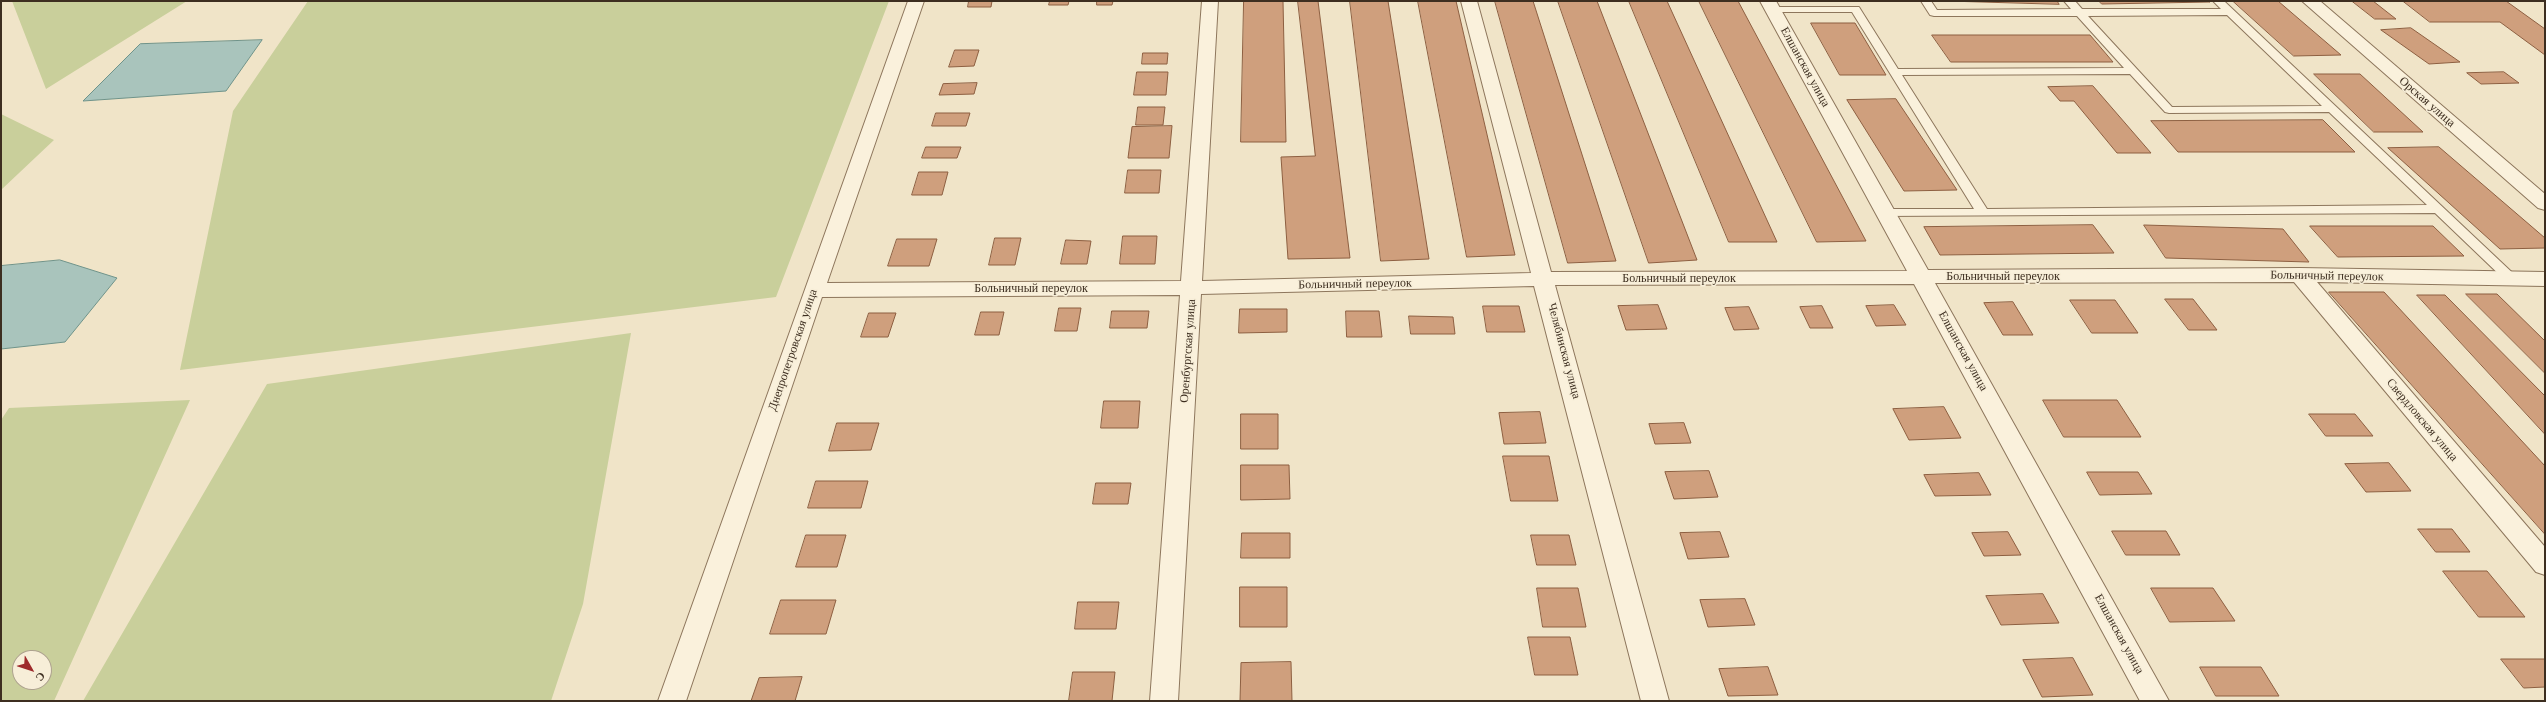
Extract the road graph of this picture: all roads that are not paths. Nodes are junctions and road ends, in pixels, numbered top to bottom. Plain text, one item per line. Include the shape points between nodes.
1 (916, 1) edge
2 (1210, 1) edge
3 (1470, 1) edge
4 (1926, 1) edge
5 (2069, 1) edge
6 (2218, 1) edge
7 (2310, 1) edge
8 (1771, 5) edge
9 (2079, 12) junction
10 (2229, 12) junction
11 (2133, 71) junction
12 (1894, 72) junction
13 (2332, 109) junction
14 (2545, 204) edge
15 (2438, 209) junction
16 (1982, 211) junction
17 (1886, 213) junction
18 (2300, 275) junction
19 (1922, 277) junction
20 (2511, 278) junction
21 (1545, 279) junction
22 (2545, 279) edge
23 (1193, 288) junction
24 (814, 290) junction
25 (2545, 565) edge
26 (672, 701) edge
27 (1164, 701) edge
28 (1655, 701) edge
29 (2155, 701) edge

1 - 24 street, Днепропетровская улица
2 - 23 street, Оренбургская улица
3 - 21 street, Челябинская улица
4 - 9 lane via 1934,13
5 - 9 lane
6 - 10 lane
7 - 14 street, Орская улица
8 - 12 lane via 1854,9
8 - 17 street, Елшанская улица
9 - 10 lane
9 - 11 lane
10 - 13 lane
11 - 12 lane
11 - 13 lane via 2169,110
12 - 16 lane
13 - 15 lane
15 - 16 lane
15 - 20 lane
16 - 17 lane
17 - 19 street, Елшанская улица
18 - 19 street, Больничный переулок
18 - 20 street, Больничный переулок
18 - 25 street, Свердловская улица
19 - 21 street, Больничный переулок
19 - 29 street, Елшанская улица
20 - 22 street, Больничный переулок
21 - 23 street, Больничный переулок
21 - 28 street, Челябинская улица
23 - 24 street, Больничный переулок
23 - 27 street, Оренбургская улица
24 - 26 street, Днепропетровская улица

